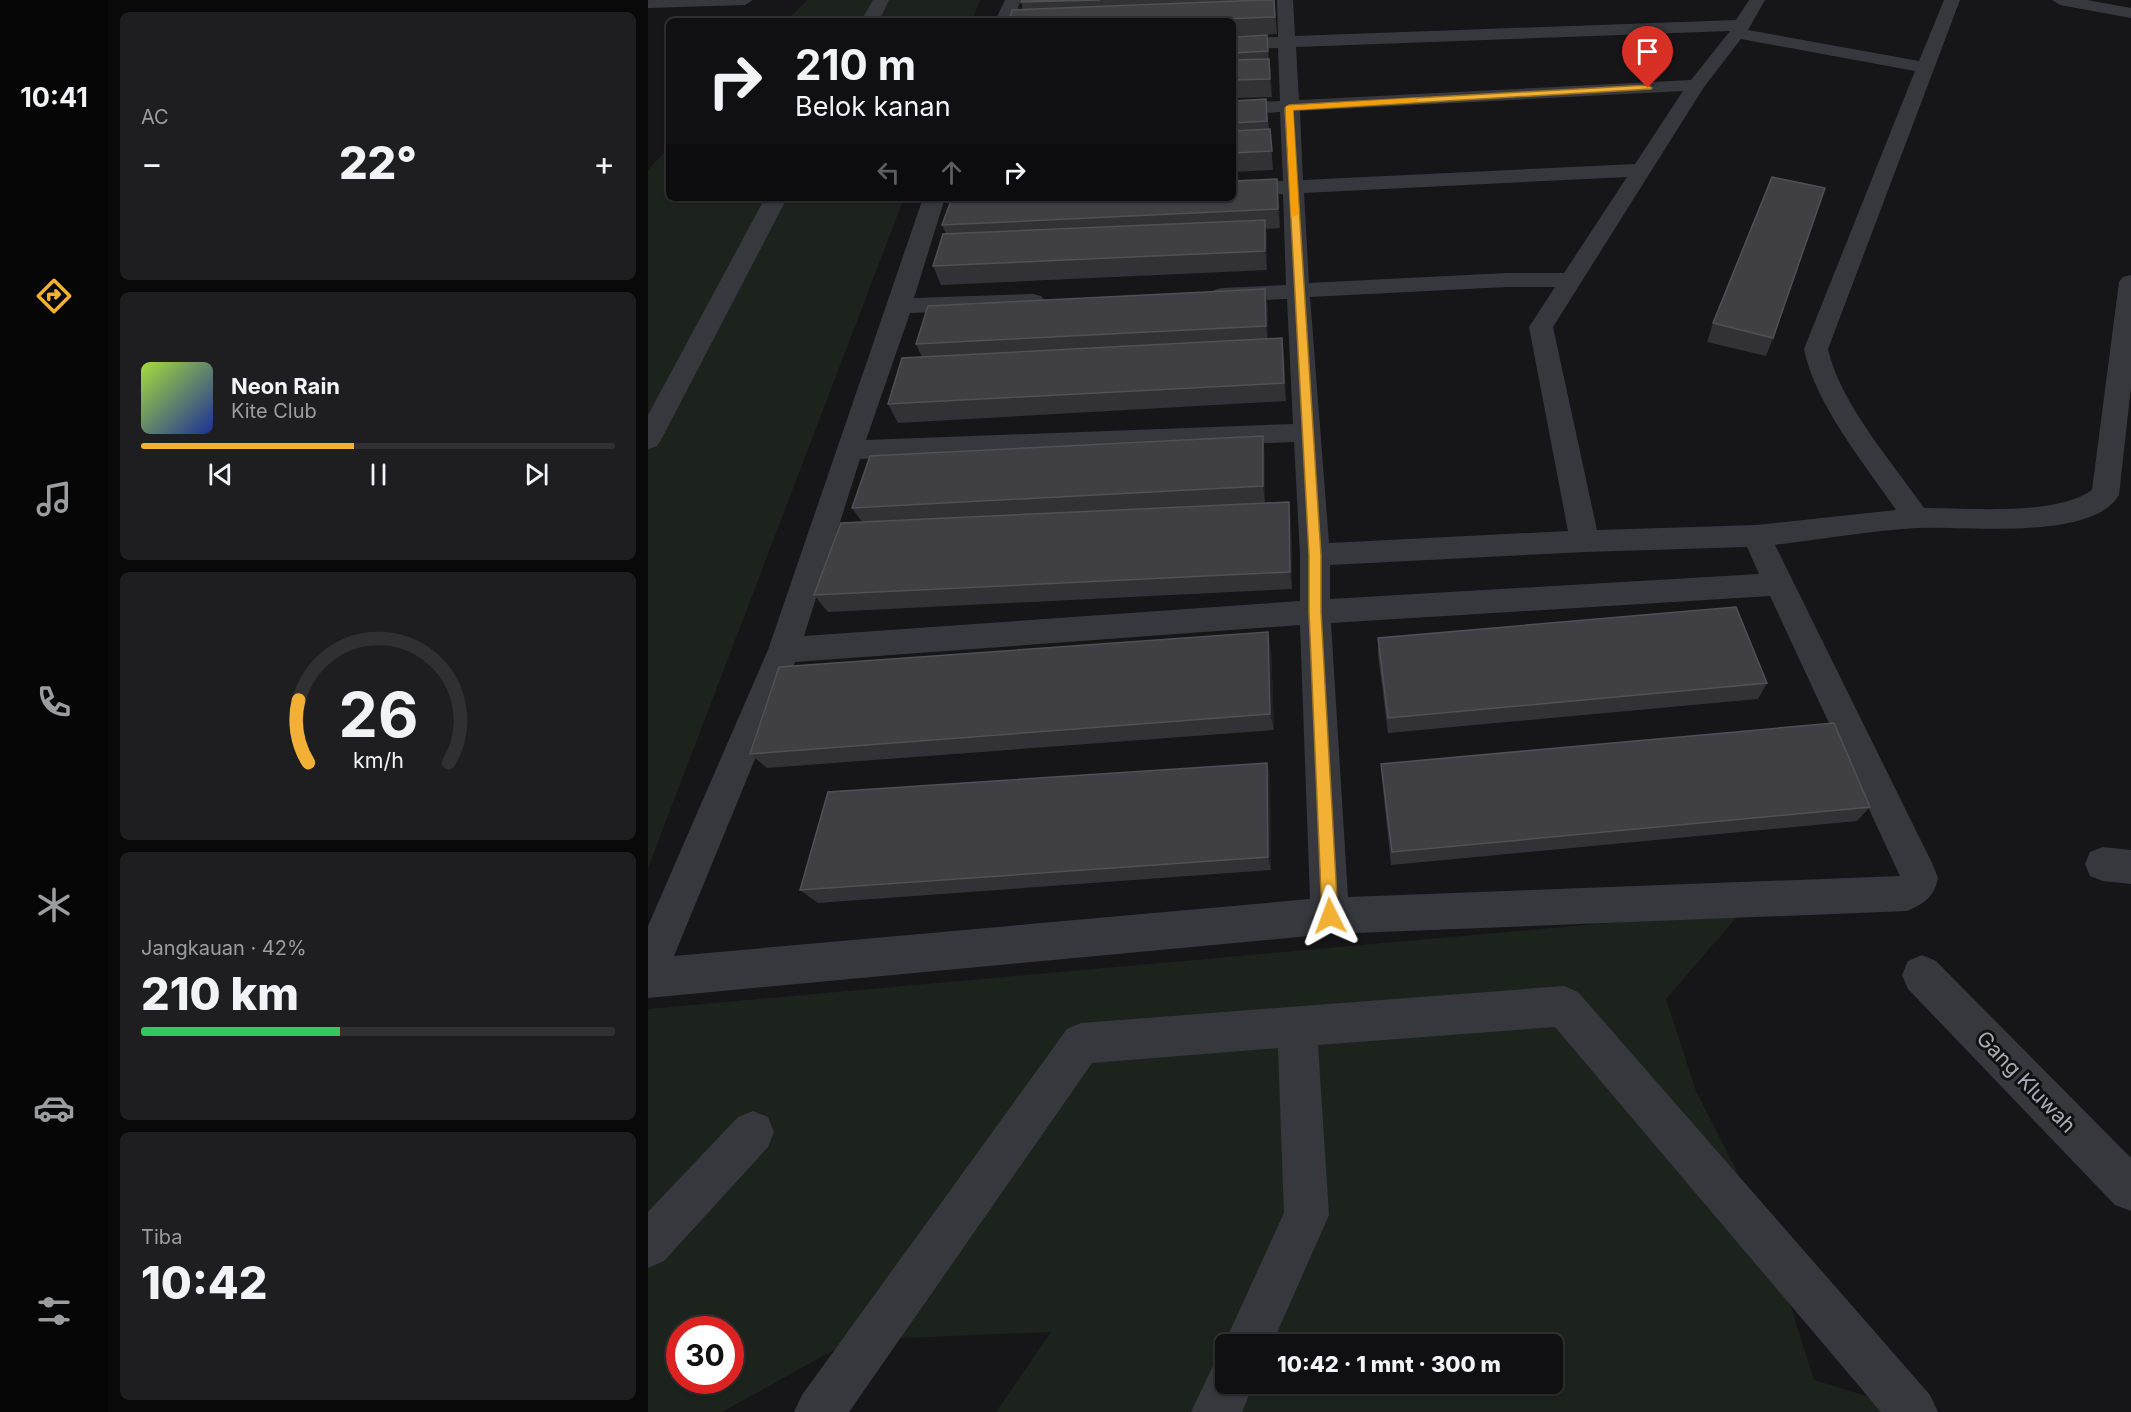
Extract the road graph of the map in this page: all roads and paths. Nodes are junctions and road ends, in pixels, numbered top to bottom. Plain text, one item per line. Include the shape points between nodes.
1 (745, 0) edge
2 (881, 0) edge
3 (1013, 0) edge
4 (1285, 0) edge
5 (1757, 0) edge
6 (1952, 0) edge
7 (2060, 0) edge
8 (648, 3) edge
9 (2131, 13) edge
10 (872, 18) edge
11 (1005, 18) edge
12 (1740, 29) junction
13 (1286, 42) junction
14 (1236, 44) edge
15 (1925, 67) junction
16 (1696, 85) junction
17 (1289, 108) junction
18 (1236, 109) edge
19 (1643, 170) junction
20 (1293, 188) junction
21 (1236, 190) edge
22 (774, 201) edge
23 (940, 201) edge
24 (1571, 280) junction
25 (2131, 282) edge
26 (1298, 292) junction
27 (1205, 295) edge
28 (1053, 301) edge
29 (1524, 304) junction
30 (900, 306) junction
31 (1307, 432) junction
32 (648, 440) edge
33 (849, 450) junction
34 (1916, 518) junction
35 (1755, 536) junction
36 (1585, 542) junction
37 (1315, 555) junction
38 (1778, 584) junction
39 (1315, 612) junction
40 (784, 650) junction
41 (1330, 916) junction
42 (648, 972) edge
43 (1922, 975) dead end
44 (648, 978) edge
45 (1297, 1026) junction
46 (753, 1132) dead end
47 (2131, 1189) edge
48 (648, 1245) edge
49 (1253, 1334) edge
50 (1225, 1394) edge
51 (819, 1412) edge
52 (1216, 1412) edge
53 (1913, 1412) edge

1 - 8 street
2 - 10 street
3 - 11 street
4 - 13 street
5 - 12 street
6 - 15 street
7 - 9 street
12 - 13 street
12 - 15 street
12 - 16 street
13 - 14 street
13 - 17 street
15 - 34 street via 1816,349 1830,392
16 - 17 street
16 - 19 street
17 - 18 street
17 - 20 street
19 - 20 street
19 - 24 street
20 - 21 street
20 - 26 street
22 - 32 street
23 - 30 street
24 - 29 street
24 - 29 street
25 - 34 street via 2105,495 2090,506 2067,513 2021,518
26 - 27 street
26 - 29 street
26 - 31 street
28 - 30 street
29 - 36 street
30 - 33 street
31 - 33 street
31 - 37 street
33 - 40 street
34 - 35 street
35 - 36 street
35 - 38 street
36 - 37 street
37 - 39 street
38 - 39 street
38 - 41 street via 1919,875 1920,881 1913,890
39 - 40 street
39 - 41 street
40 - 42 street
41 - 44 street
43 - 47 street, Gang Kluwah
45 - 49 street via 1307,1215
45 - 51 street via 1081,1043
45 - 53 street via 1564,1006
46 - 48 street
50 - 52 street

